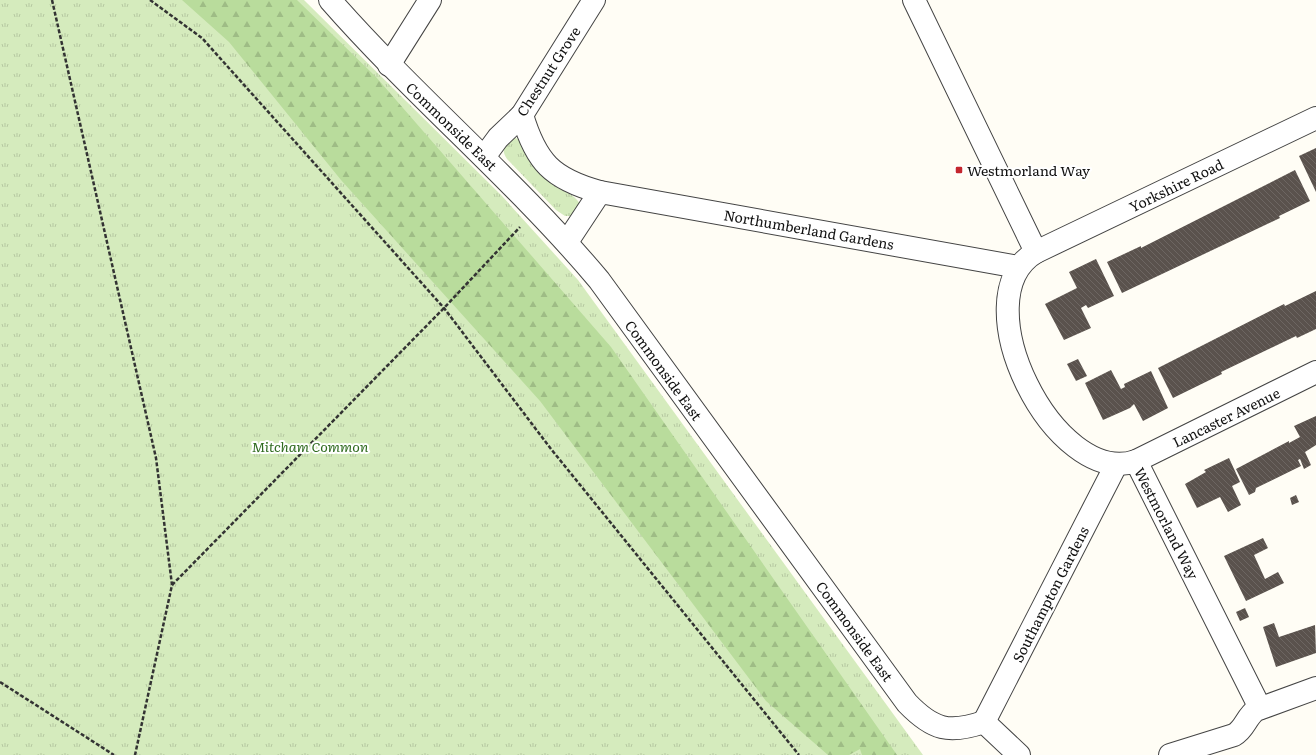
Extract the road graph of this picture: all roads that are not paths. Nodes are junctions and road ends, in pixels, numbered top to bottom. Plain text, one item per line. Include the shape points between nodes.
1 (330, 0) edge
2 (430, 0) edge
3 (594, 0) edge
4 (914, 0) edge
5 (390, 65) junction
6 (522, 115) junction
7 (1316, 118) edge
8 (484, 156) junction
9 (600, 192) junction
10 (567, 242) junction
11 (1036, 252) junction
12 (1018, 267) junction
13 (1316, 372) edge
14 (1126, 463) junction
15 (1316, 688) edge
16 (1260, 708) junction
17 (984, 722) junction
18 (1019, 755) edge
19 (1170, 755) edge

1 - 5 street, Commonside East
2 - 5 street
3 - 6 street, Chestnut Grove
4 - 11 street
5 - 8 street, Commonside East
6 - 8 street, Chestnut Grove
6 - 9 street, Northumberland Gardens via 528,136 541,160 559,176
7 - 11 street, Yorkshire Road
8 - 10 street, Commonside East
9 - 10 street
9 - 12 street, Northumberland Gardens
10 - 17 street, Commonside East via 599,280 907,702 924,720 946,729 958,729
11 - 12 street, Westmorland Way via 1024,259
12 - 14 street, Westmorland Way via 1009,290 1010,333 1019,368 1030,391 1046,415 1068,440 1092,457
13 - 14 street, Lancaster Avenue
14 - 16 street, Westmorland Way
14 - 17 street, Southampton Gardens
15 - 16 street
16 - 19 street via 1250,716 1239,732
17 - 18 street

